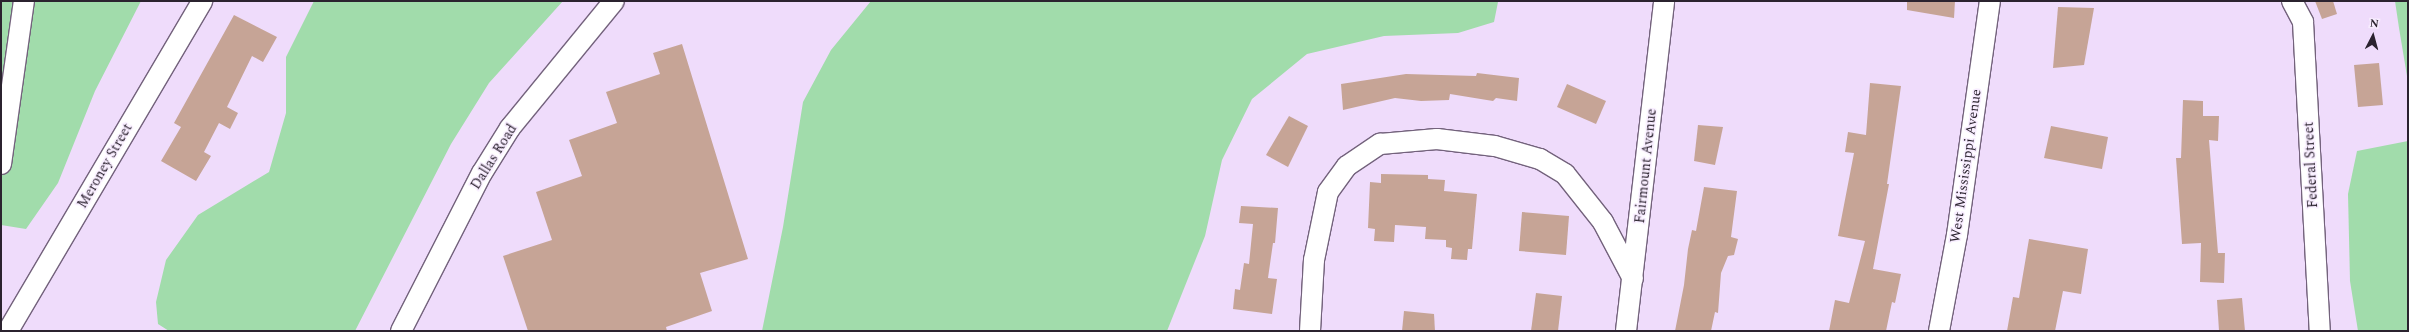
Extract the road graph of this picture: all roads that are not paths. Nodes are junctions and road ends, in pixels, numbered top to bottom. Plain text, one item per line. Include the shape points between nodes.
1 (24, 1) edge
2 (202, 1) edge
3 (614, 1) edge
4 (1664, 1) edge
5 (1990, 1) edge
6 (2292, 1) edge
7 (1, 164) edge
8 (1633, 279) junction
9 (8, 331) edge
10 (401, 331) edge
11 (1310, 331) edge
12 (1626, 331) edge
13 (1939, 331) edge
14 (2320, 331) edge

1 - 7 street
2 - 9 street, Meroney Street
3 - 10 street, Dallas Road via 510,128 482,172
4 - 8 street, Fairmount Avenue
5 - 13 street, West Mississippi Avenue via 1957,235
6 - 14 street, Federal Street via 2303,22
8 - 11 street via 1602,222 1564,174 1540,159 1495,146 1437,139 1380,144 1347,166 1328,192 1314,260
8 - 12 street, Fairmount Avenue

